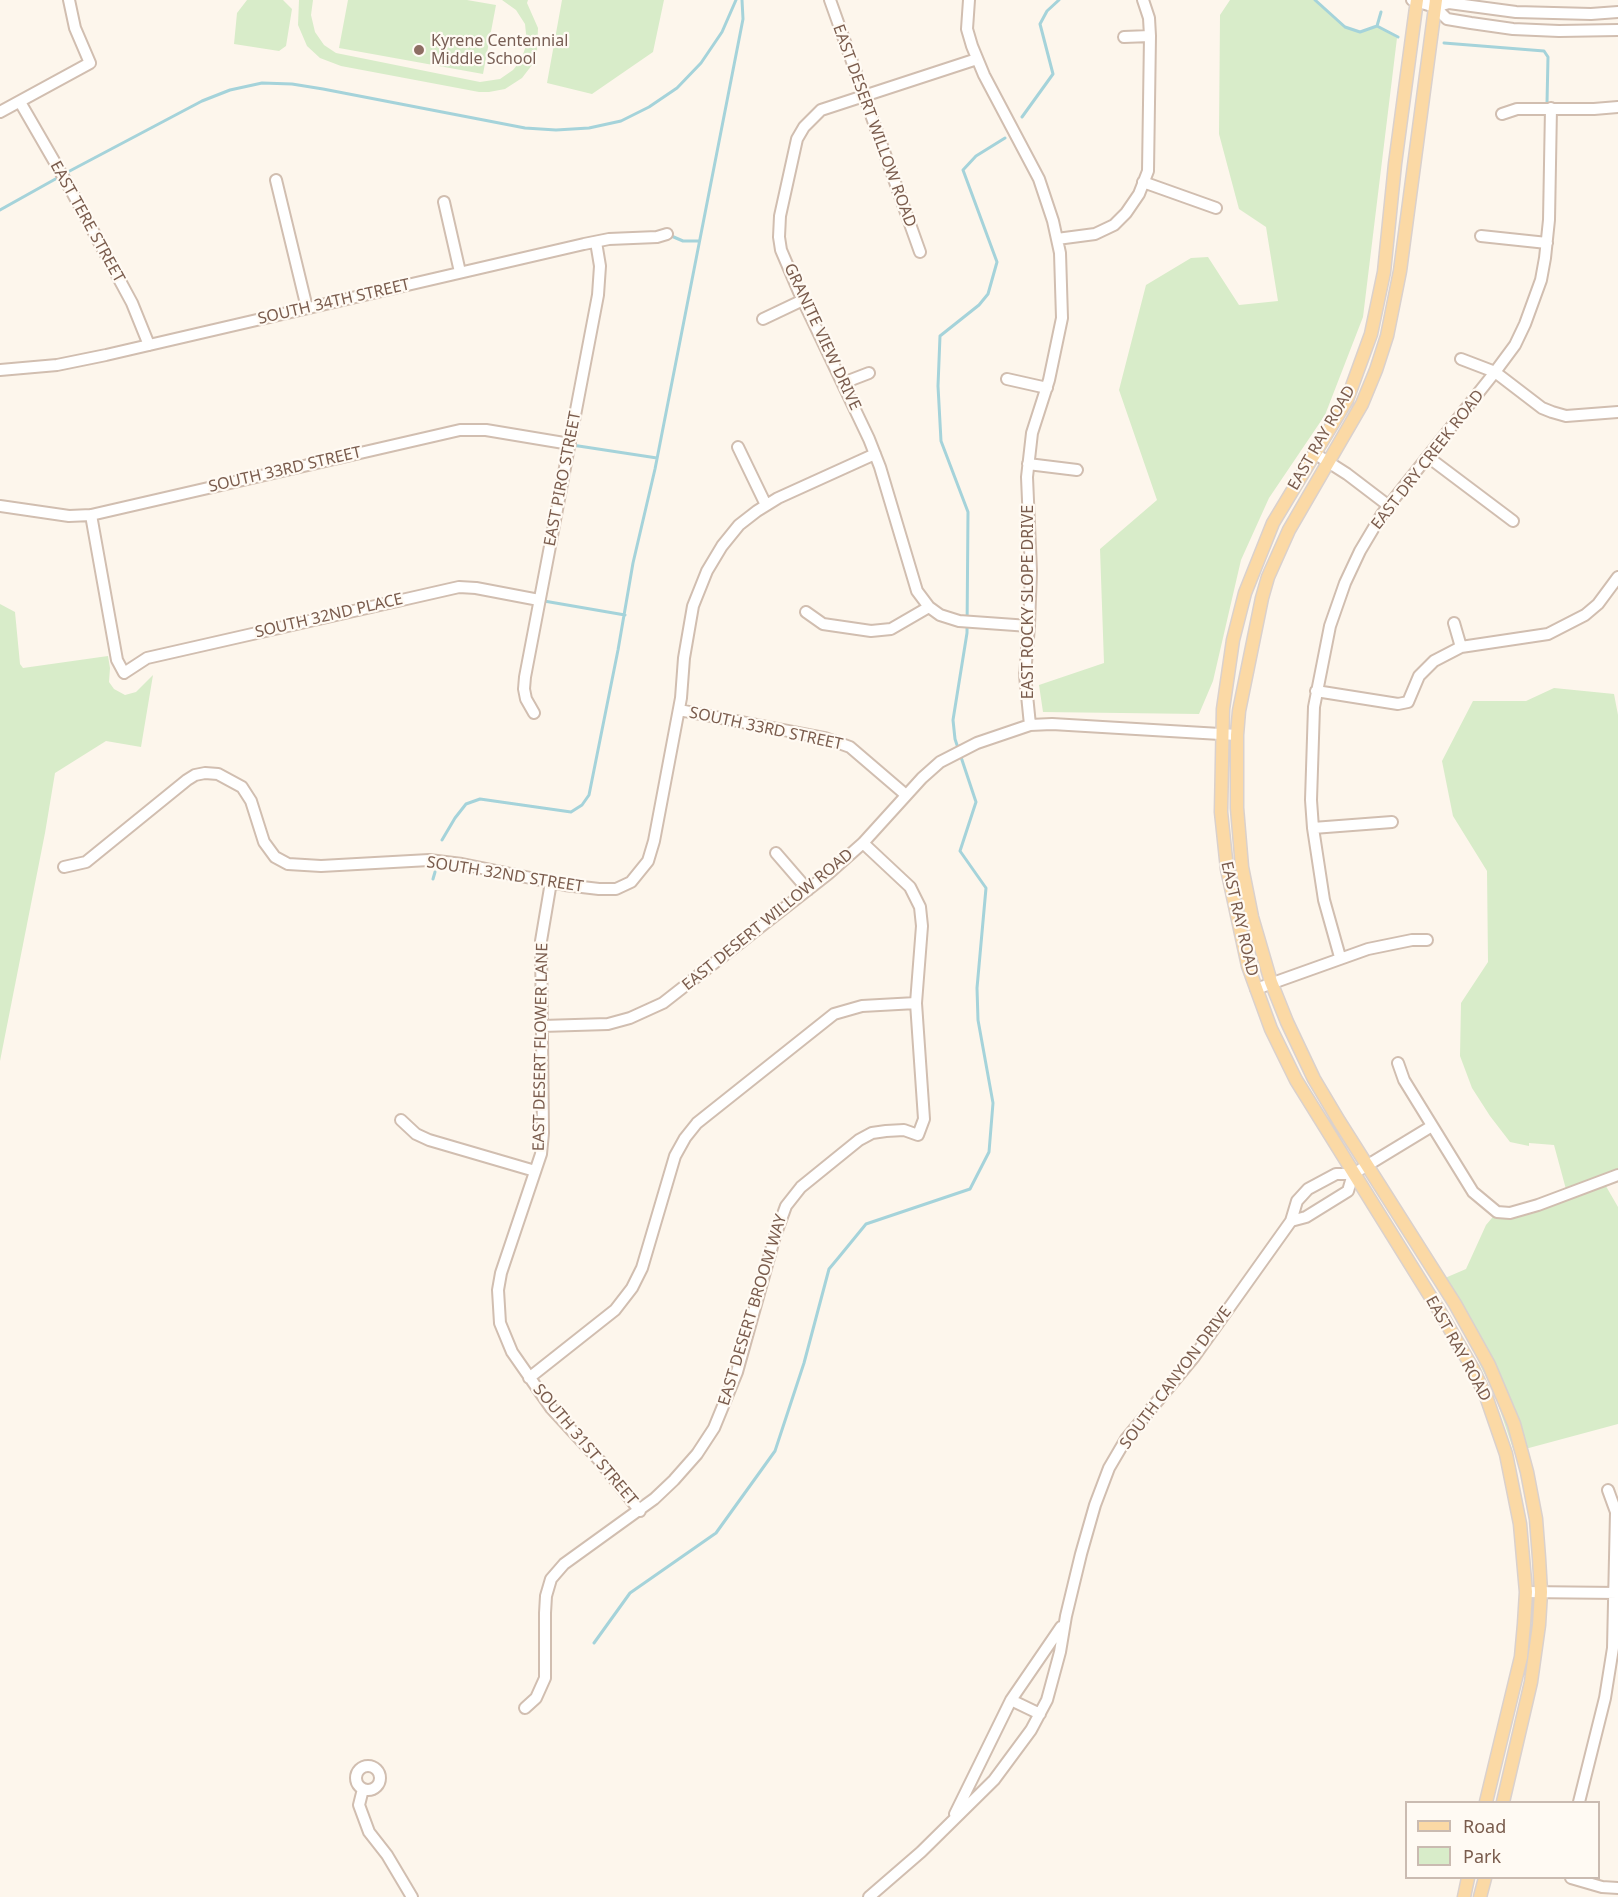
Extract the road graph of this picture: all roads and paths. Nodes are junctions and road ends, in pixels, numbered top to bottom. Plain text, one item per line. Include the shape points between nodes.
1 (69, 0) edge
2 (830, 0) edge
3 (969, 0) edge
4 (1143, 0) edge
5 (1424, 2) edge
6 (1618, 12) edge
7 (1618, 30) edge
8 (1150, 36) junction
9 (1124, 37) dead end
10 (977, 59) junction
11 (863, 96) junction
12 (20, 102) junction
13 (1618, 107) edge
14 (1551, 108) junction
15 (0, 112) edge
16 (1502, 114) dead end
17 (276, 180) dead end
18 (1143, 182) junction
19 (444, 202) dead end
20 (1216, 208) dead end
21 (667, 234) dead end
22 (1481, 236) dead end
23 (1057, 239) junction
24 (596, 242) junction
25 (1546, 243) junction
26 (920, 252) dead end
27 (460, 272) junction
28 (803, 300) junction
29 (307, 308) junction
30 (763, 319) dead end
31 (149, 345) junction
32 (1461, 359) dead end
33 (0, 370) edge
34 (1496, 372) junction
35 (868, 373) dead end
36 (1007, 379) dead end
37 (843, 383) junction
38 (1047, 388) junction
39 (1618, 412) edge
40 (570, 444) junction
41 (738, 447) dead end
42 (875, 453) junction
43 (1314, 453) junction
44 (1428, 457) junction
45 (1329, 462) junction
46 (1028, 464) junction
47 (1077, 470) dead end
48 (766, 505) junction
49 (0, 506) edge
50 (1389, 506) junction
51 (92, 515) junction
52 (1513, 521) dead end
53 (1618, 577) edge
54 (539, 600) junction
55 (929, 607) junction
56 (806, 612) dead end
57 (1454, 623) dead end
58 (1029, 626) junction
59 (1461, 647) junction
60 (1316, 691) junction
61 (679, 710) junction
62 (534, 713) dead end
63 (1030, 725) junction
64 (1221, 734) junction
65 (1237, 735) junction
66 (906, 795) junction
67 (1392, 822) dead end
68 (1313, 828) junction
69 (862, 843) junction
70 (776, 853) dead end
71 (64, 867) dead end
72 (551, 882) junction
73 (808, 891) junction
74 (1427, 940) dead end
75 (1340, 957) junction
76 (1271, 982) junction
77 (1256, 989) junction
78 (916, 1003) junction
79 (542, 1026) junction
80 (1398, 1063) dead end
81 (401, 1120) dead end
82 (1432, 1126) junction
83 (1361, 1169) junction
84 (535, 1171) junction
85 (1618, 1175) edge
86 (1316, 1185) junction
87 (1328, 1203) junction
88 (1291, 1221) junction
89 (529, 1378) junction
90 (1608, 1490) dead end
91 (640, 1511) junction
92 (1526, 1592) junction
93 (1541, 1592) junction
94 (1617, 1593) edge
95 (1066, 1616) junction
96 (1011, 1700) junction
97 (525, 1708) dead end
98 (1040, 1714) junction
99 (363, 1789) dead end
100 (1486, 1801) edge
101 (1503, 1801) edge
102 (1579, 1801) edge
103 (951, 1821) junction
104 (1468, 1879) edge
105 (1485, 1879) edge
106 (1574, 1879) edge
107 (1618, 1888) edge
108 (412, 1897) edge
109 (869, 1897) edge
110 (1464, 1897) edge
111 (1480, 1897) edge

1 - 12 street via 75,28 90,63
2 - 11 street, EAST DESERT WILLOW ROAD
3 - 10 street, EAST ROCKY SLOPE DRIVE via 968,29
4 - 8 street
5 - 6 street via 1516,12
5 - 7 street via 1447,19 1513,29
5 - 43 main road, EAST RAY ROAD via 1395,164 1384,272 1374,324 1347,400
5 - 45 main road, EAST RAY ROAD via 1400,271 1387,336 1362,404
8 - 9 street
8 - 18 street via 1148,171
10 - 11 street, GRANITE VIEW DRIVE
10 - 23 street, EAST ROCKY SLOPE DRIVE via 1039,179
11 - 26 street, EAST DESERT WILLOW ROAD
11 - 28 street, GRANITE VIEW DRIVE via 821,110 797,139 779,237
12 - 15 street
12 - 31 street, EAST TERE STREET via 132,303
13 - 14 street
14 - 16 street via 1517,109
14 - 25 street, EAST DRY CREEK ROAD
17 - 29 street
18 - 20 street
18 - 23 street via 1139,194 1114,225 1095,234
19 - 27 street
21 - 24 street, SOUTH 34TH STREET
22 - 25 street
23 - 38 street, EAST ROCKY SLOPE DRIVE via 1062,318
24 - 27 street, SOUTH 34TH STREET
24 - 40 street, EAST PIRO STREET via 600,266 598,295
25 - 34 street, EAST DRY CREEK ROAD via 1541,280 1526,324
27 - 29 street, SOUTH 34TH STREET
28 - 30 street
28 - 37 street, GRANITE VIEW DRIVE
29 - 31 street, SOUTH 34TH STREET
31 - 33 street, SOUTH 34TH STREET via 57,365
32 - 34 street
34 - 39 street via 1552,412 1566,416
34 - 44 street, EAST DRY CREEK ROAD
35 - 37 street
36 - 38 street
37 - 42 street, GRANITE VIEW DRIVE
38 - 46 street, EAST ROCKY SLOPE DRIVE via 1032,433
40 - 51 street, SOUTH 33RD STREET via 486,430 460,430
40 - 54 street, EAST PIRO STREET
41 - 48 street
42 - 48 street
42 - 55 street, GRANITE VIEW DRIVE via 917,591
43 - 45 street
43 - 64 main road, EAST RAY ROAD via 1273,524 1245,592 1230,659
44 - 50 street, EAST DRY CREEK ROAD
44 - 52 street
45 - 50 street
45 - 65 main road, EAST RAY ROAD via 1289,530 1268,577 1251,642
46 - 47 street
46 - 58 street, EAST ROCKY SLOPE DRIVE
48 - 61 street via 739,525 707,572 693,606
49 - 51 street, SOUTH 33RD STREET via 69,516
50 - 60 street, EAST DRY CREEK ROAD via 1345,582 1330,626
51 - 54 street, SOUTH 32ND PLACE via 117,660 124,673 147,658 459,587
53 - 59 street via 1585,615 1548,634
54 - 62 street, EAST PIRO STREET via 524,689
55 - 56 street via 891,630 871,631 823,624
55 - 58 street via 959,621
57 - 59 street
58 - 63 street, EAST ROCKY SLOPE DRIVE via 1025,675
59 - 60 street via 1434,661 1419,676 1408,702 1398,704
60 - 68 street, EAST DRY CREEK ROAD via 1311,752
61 - 66 street, SOUTH 33RD STREET via 825,738 850,747
61 - 72 street, SOUTH 32ND STREET via 648,861 631,882 616,889
63 - 64 street
63 - 66 street, EAST DESERT WILLOW ROAD via 977,743 940,762
64 - 65 street
64 - 77 main road, EAST RAY ROAD via 1222,837 1237,919
65 - 76 main road, EAST RAY ROAD via 1242,867
66 - 69 street, EAST DESERT WILLOW ROAD
67 - 68 street
68 - 75 street, EAST DRY CREEK ROAD via 1324,900
69 - 73 street, EAST DESERT WILLOW ROAD
69 - 78 street via 910,887 920,907
70 - 73 street
71 - 72 street, SOUTH 32ND STREET via 86,862 187,780 205,773 218,774 242,787 264,842 275,857 288,864 429,860
72 - 79 street, EAST DESERT FLOWER LANE via 541,940
73 - 79 street, EAST DESERT WILLOW ROAD via 663,1003 608,1024
74 - 75 street via 1390,944
75 - 76 street
76 - 77 street
76 - 83 main road, EAST RAY ROAD via 1314,1079
77 - 83 main road, EAST RAY ROAD via 1296,1080
78 - 89 street via 862,1005 834,1014 697,1123 675,1156 642,1268 632,1288 615,1310
78 - 91 street, EAST DESERT BROOM WAY via 924,1119 918,1135 904,1130 872,1133 801,1187 786,1206 737,1372 718,1419 697,1454
79 - 84 street, EAST DESERT FLOWER LANE via 543,1133
80 - 82 street
81 - 84 street via 429,1140
82 - 83 street
82 - 85 street via 1473,1192 1497,1212 1510,1213 1538,1205
83 - 86 street, SOUTH CANYON DRIVE via 1336,1174
83 - 87 street via 1348,1191
83 - 92 main road, EAST RAY ROAD via 1487,1399 1506,1454 1518,1508
83 - 93 main road, EAST RAY ROAD via 1455,1305 1490,1365 1514,1424 1532,1496
84 - 89 street, EAST DESERT FLOWER LANE via 498,1290 500,1323
86 - 87 street
86 - 88 street, SOUTH CANYON DRIVE via 1297,1201
87 - 88 street
88 - 95 street, SOUTH CANYON DRIVE via 1194,1357 1126,1439 1109,1468 1092,1515
89 - 91 street, SOUTH 31ST STREET
90 - 94 street via 1616,1512
91 - 97 street, EAST DESERT BROOM WAY via 564,1564 551,1579 545,1604 545,1678 536,1698
92 - 93 street
92 - 100 main road, EAST RAY ROAD via 1521,1657
93 - 94 street
93 - 101 main road, EAST RAY ROAD via 1536,1658
94 - 102 street via 1605,1698
95 - 96 street, SOUTH CANYON DRIVE via 1058,1634
95 - 98 street, SOUTH CANYON DRIVE via 1060,1652
96 - 98 street
96 - 103 street, SOUTH CANYON DRIVE
98 - 103 street, SOUTH CANYON DRIVE via 994,1780
99 - 108 street via 359,1805 369,1832
103 - 109 street, SOUTH CANYON DRIVE
104 - 110 main road
105 - 111 main road
106 - 107 street

